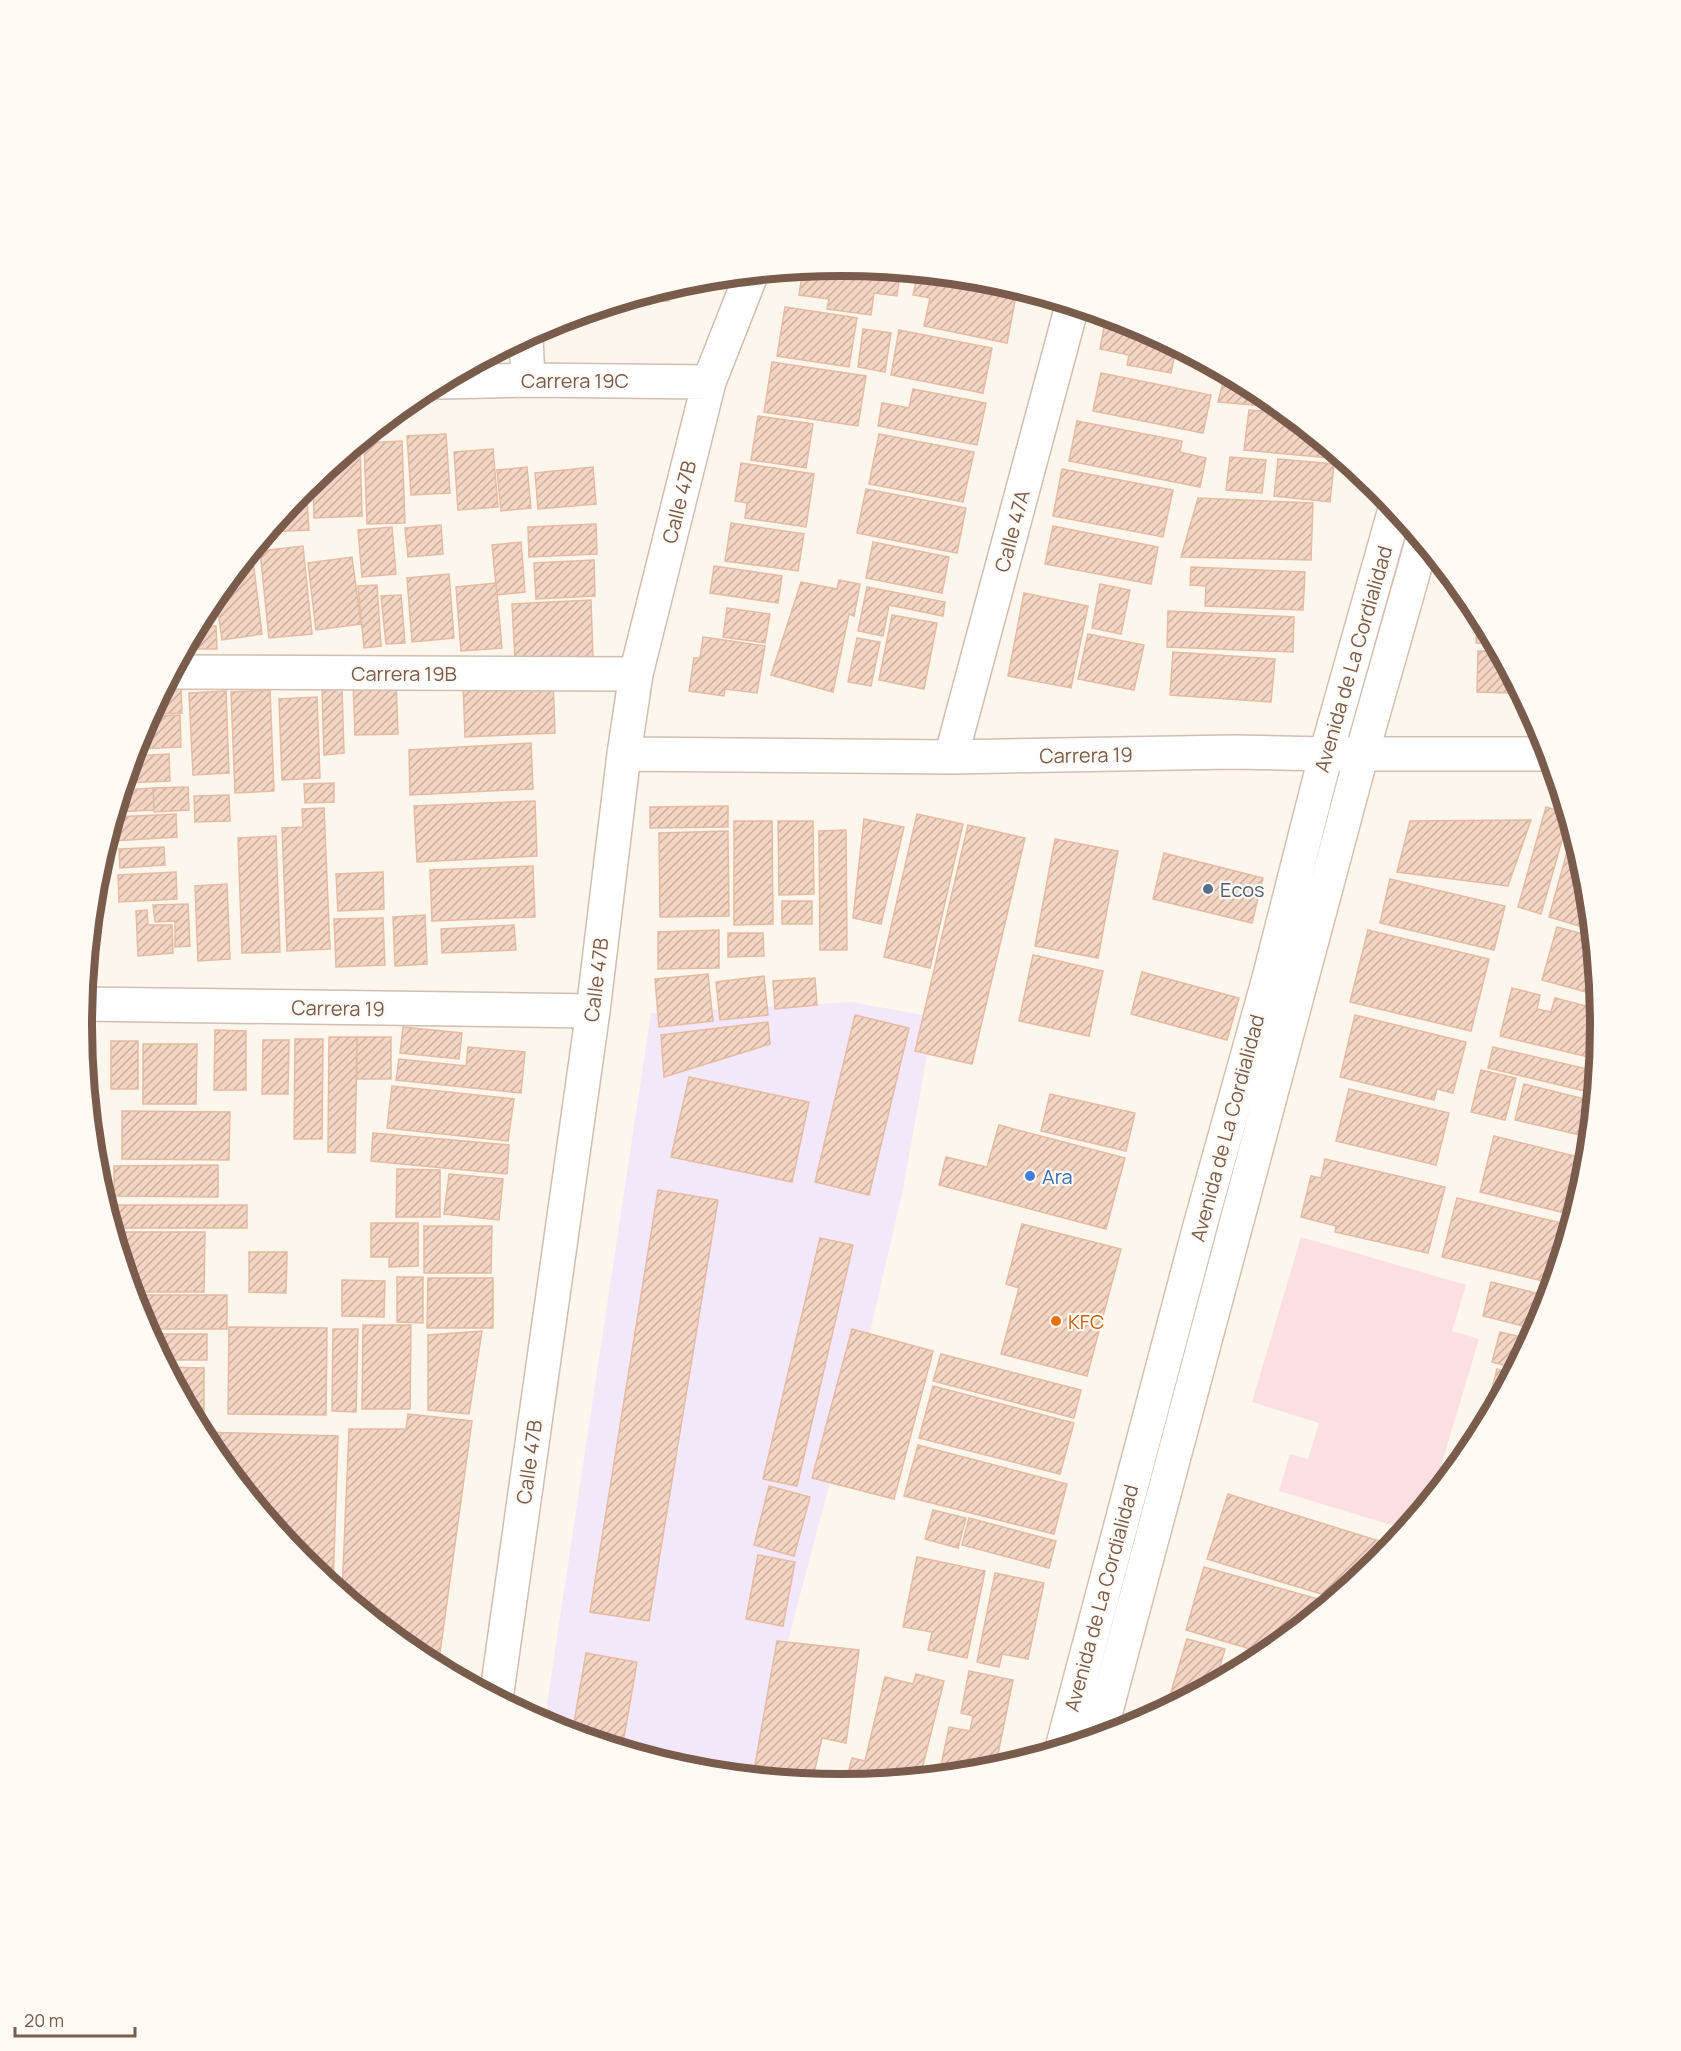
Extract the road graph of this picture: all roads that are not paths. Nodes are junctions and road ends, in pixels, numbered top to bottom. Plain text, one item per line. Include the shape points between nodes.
1 (748, 282) edge
2 (1070, 313) edge
3 (526, 346) edge
4 (528, 380) junction
5 (459, 382) edge
6 (709, 382) junction
7 (1392, 519) edge
8 (1419, 551) edge
9 (181, 672) edge
10 (636, 674) junction
11 (1362, 753) junction
12 (624, 754) junction
13 (1326, 754) junction
14 (1538, 754) edge
15 (951, 757) junction
16 (92, 1004) edge
17 (592, 1011) junction
18 (497, 1691) edge
19 (1102, 1727) edge
20 (1064, 1740) edge

1 - 6 street, Calle 47B
2 - 15 street, Calle 47A
3 - 4 street
4 - 5 street, Carrera 19C
4 - 6 street, Carrera 19C
6 - 10 street, Calle 47B
7 - 13 street, Avenida de La Cordialidad
8 - 11 street, Avenida de La Cordialidad
9 - 10 street, Carrera 19B
10 - 12 street, Calle 47B
11 - 13 street, Carrera 19
11 - 14 street, Carrera 19
11 - 19 street, Avenida de La Cordialidad
12 - 15 street, Carrera 19
12 - 17 street, Calle 47B
13 - 15 street, Carrera 19
13 - 20 street, Avenida de La Cordialidad
16 - 17 street, Carrera 19
17 - 18 street, Calle 47B

